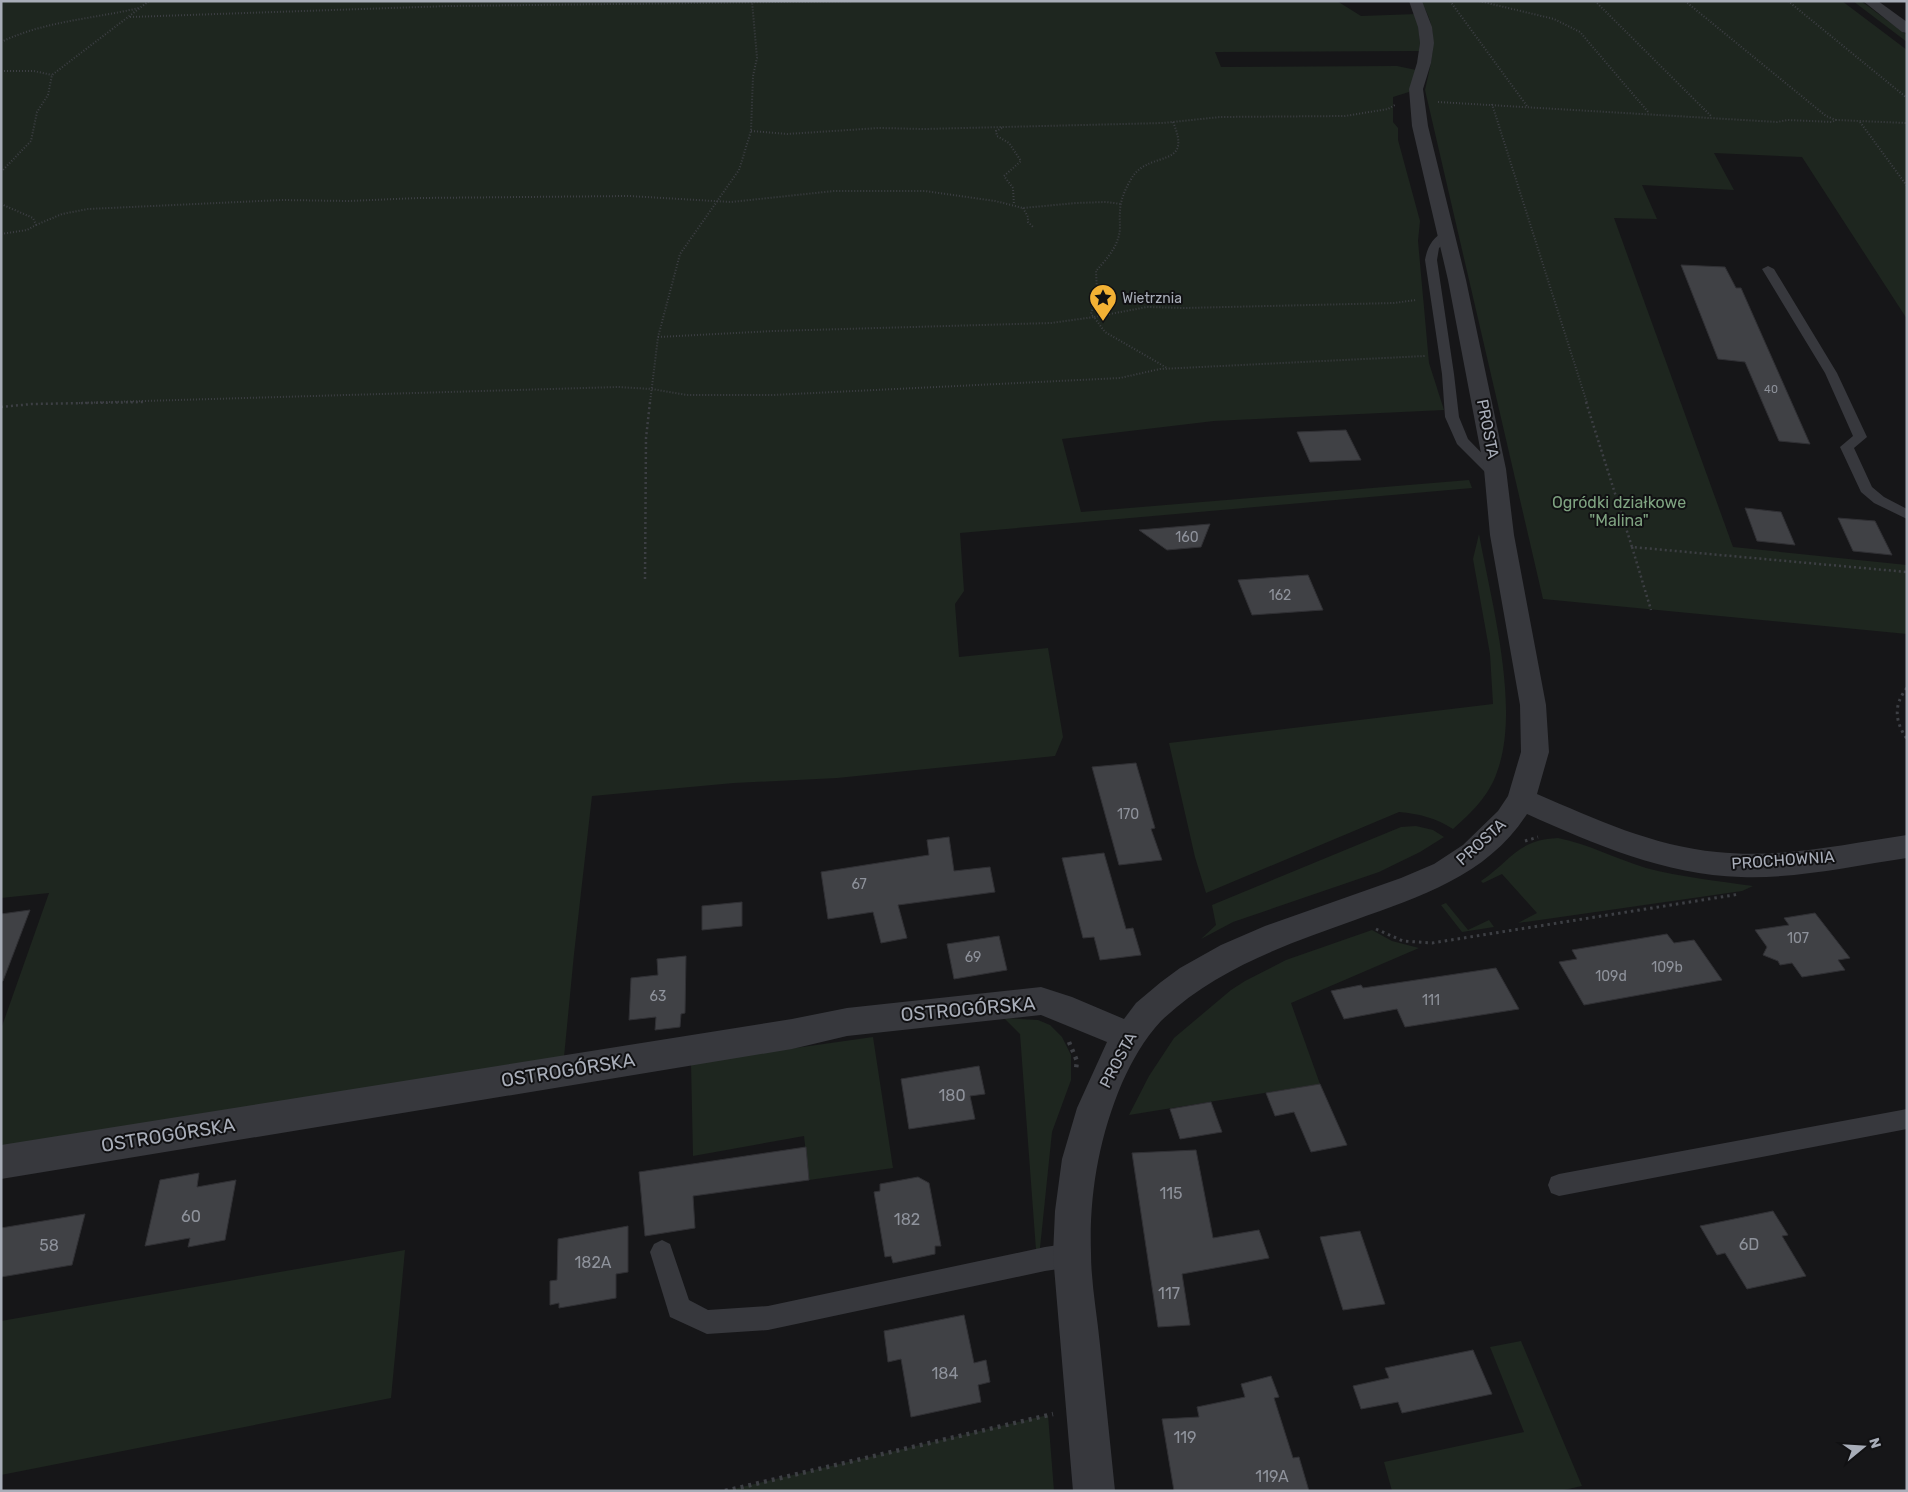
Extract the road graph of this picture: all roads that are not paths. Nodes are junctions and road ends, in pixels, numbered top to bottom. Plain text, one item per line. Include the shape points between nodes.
1 (1415, 1) edge
2 (1869, 1) edge
3 (1907, 29) edge
4 (1446, 235) junction
5 (1768, 269) dead end
6 (1496, 475) junction
7 (1907, 514) edge
8 (1521, 799) junction
9 (1907, 846) edge
10 (1130, 1036) junction
11 (1907, 1119) edge
12 (1, 1162) edge
13 (1559, 1185) dead end
14 (662, 1252) dead end
15 (1072, 1254) junction
16 (1094, 1491) edge

1 - 4 street, PROSTA via 1425,26 1427,43 1416,89 1420,126
2 - 3 street
4 - 6 street, PROSTA
4 - 6 lane via 1433,246 1431,260 1452,416 1462,441
5 - 7 lane via 1830,373 1860,437 1847,447 1866,489
6 - 8 street, PROSTA via 1502,535 1535,721 1535,752
8 - 9 street, PROCHOWNIA via 1631,845 1677,858 1719,864 1760,865
8 - 10 street, PROSTA via 1491,836 1452,868 1412,887 1232,954 1172,992 1148,1013
10 - 12 street, OSTROGÓRSKA via 1041,1001 889,1017
10 - 15 street, PROSTA via 1113,1063 1094,1108 1080,1159 1072,1211
11 - 13 lane
14 - 15 lane via 679,1308 707,1322 768,1318
15 - 16 street, PROSTA

